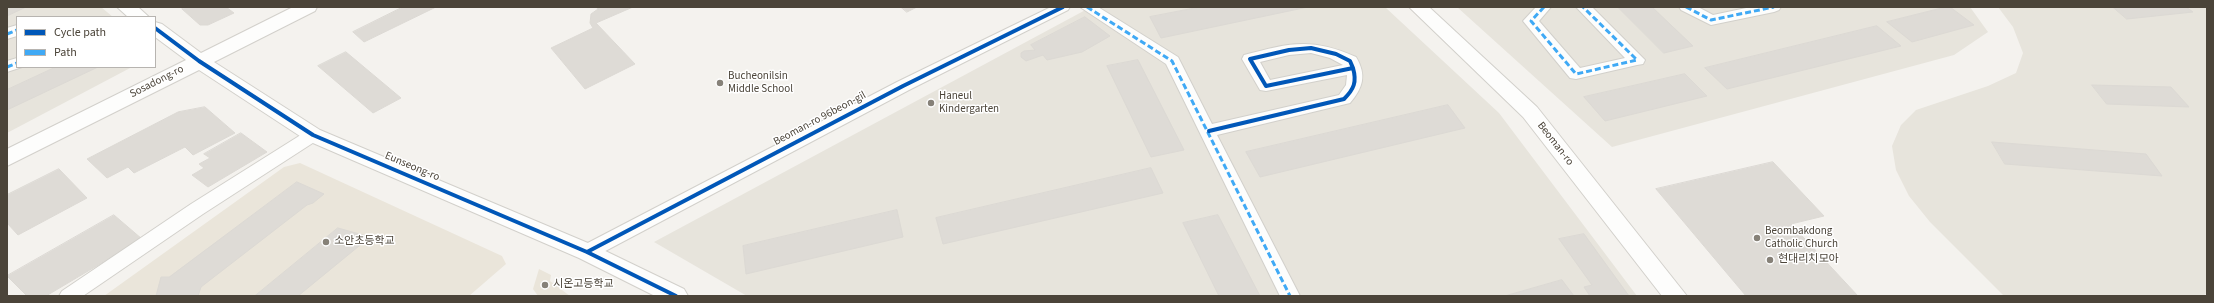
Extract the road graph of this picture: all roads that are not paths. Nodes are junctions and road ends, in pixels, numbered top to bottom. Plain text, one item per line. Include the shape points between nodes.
1 (126, 7) edge
2 (308, 7) edge
3 (1064, 7) edge
4 (1087, 7) edge
5 (1418, 7) edge
6 (1544, 7) edge
7 (1583, 7) edge
8 (1686, 7) edge
9 (1774, 7) edge
10 (139, 16) edge
11 (156, 29) edge
12 (199, 61) junction
13 (16, 64) edge
14 (7, 68) edge
15 (1353, 68) junction
16 (1209, 131) junction
17 (313, 135) junction
18 (7, 158) edge
19 (588, 252) junction
20 (69, 296) edge
21 (676, 296) edge
22 (1290, 296) edge
23 (1675, 296) edge

1 - 10 street
2 - 12 street, Sosadong-ro
3 - 19 street, Beoman-ro 96beon-gil via 903,86
4 - 16 street via 1172,61
5 - 23 street, Beoman-ro via 1530,112
6 - 7 street via 1531,21 1576,74 1637,60
8 - 9 street via 1711,20
11 - 12 street, Eunseong-ro
12 - 17 street, Eunseong-ro
12 - 18 street, Sosadong-ro
13 - 14 street
15 - 15 street via 1350,61 1335,52 1313,47 1250,59 1266,86
15 - 16 street via 1356,78 1354,88 1344,99
16 - 22 street
17 - 19 street, Eunseong-ro
17 - 20 street via 197,209
19 - 21 street, Eunseong-ro

